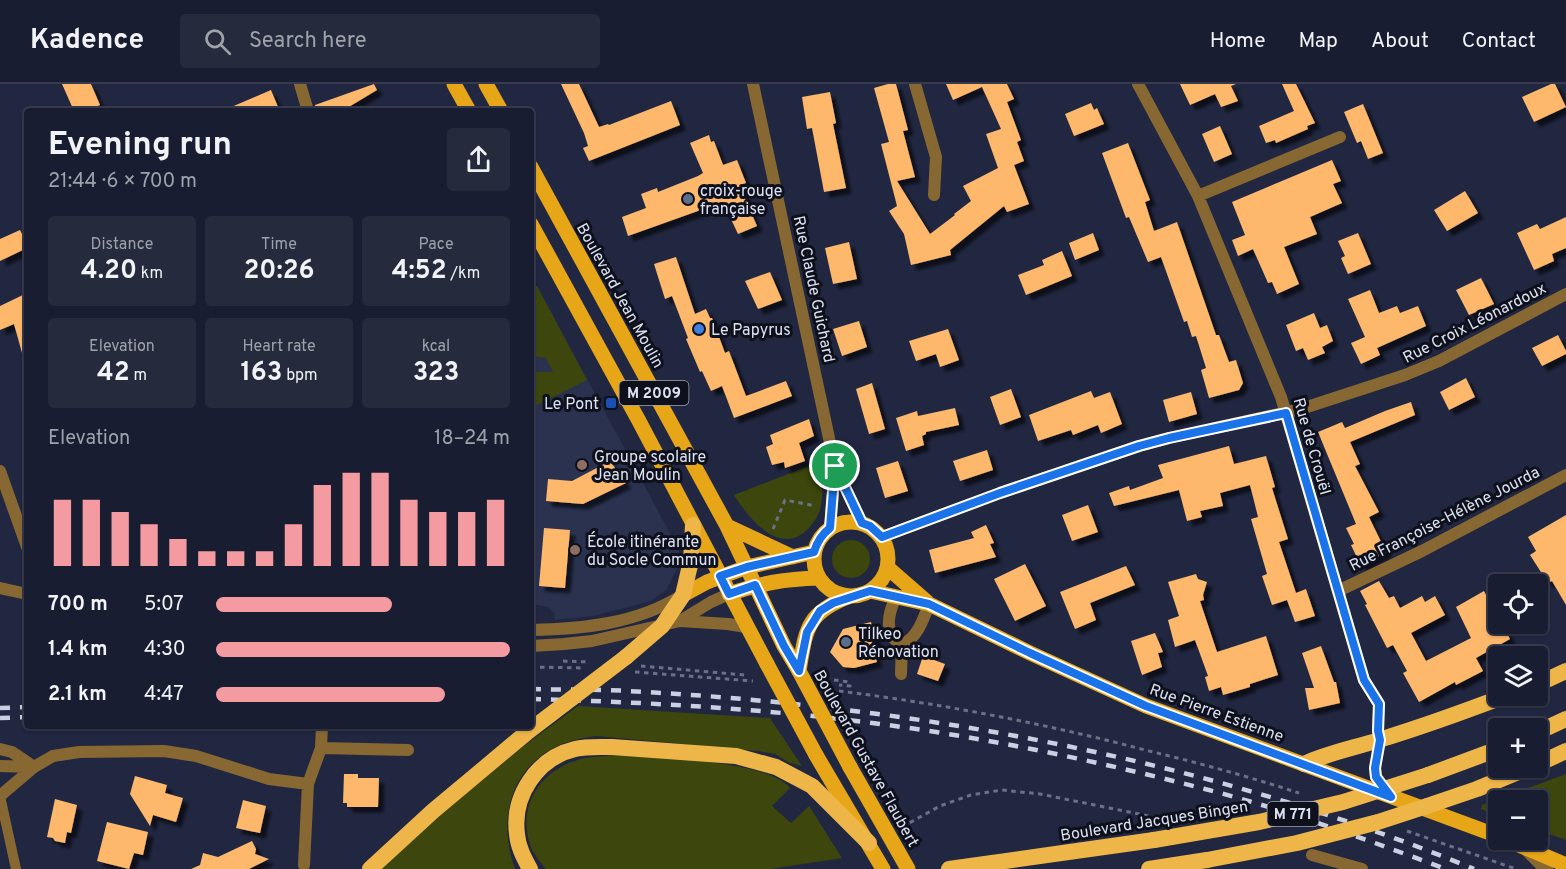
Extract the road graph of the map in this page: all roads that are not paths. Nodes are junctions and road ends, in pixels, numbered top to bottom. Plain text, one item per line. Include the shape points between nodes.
1 (300, 84) edge
2 (454, 84) edge
3 (486, 84) edge
4 (753, 84) edge
5 (915, 84) edge
6 (1137, 84) edge
7 (307, 108) edge
8 (467, 108) edge
9 (499, 108) edge
10 (1340, 137) dead end
11 (534, 172) edge
12 (934, 195) dead end
13 (1198, 196) junction
14 (534, 230) edge
15 (1566, 294) edge
16 (1286, 413) junction
17 (835, 466) junction
18 (0, 471) edge
19 (1566, 475) edge
20 (862, 523) junction
21 (693, 525) junction
22 (727, 526) junction
23 (830, 528) junction
24 (882, 537) junction
25 (24, 539) edge
26 (814, 552) junction
27 (793, 557) junction
28 (747, 567) junction
29 (888, 567) junction
30 (720, 576) junction
31 (819, 578) junction
32 (755, 585) junction
33 (0, 588) edge
34 (870, 591) junction
35 (1338, 591) junction
36 (24, 593) edge
37 (729, 594) junction
38 (682, 595) junction
39 (850, 596) junction
40 (896, 597) junction
41 (929, 604) junction
42 (680, 621) junction
43 (662, 626) junction
44 (746, 627) junction
45 (534, 630) edge
46 (902, 644) junction
47 (534, 646) edge
48 (799, 671) junction
49 (1566, 671) edge
50 (901, 674) dead end
51 (1548, 679) edge
52 (1488, 702) edge
53 (1566, 718) edge
54 (1548, 727) edge
55 (534, 728) edge
56 (322, 729) edge
57 (532, 729) edge
58 (1380, 740) junction
59 (321, 748) junction
60 (0, 749) edge
61 (408, 750) dead end
62 (1488, 752) edge
63 (1562, 754) edge
64 (1548, 760) edge
65 (1304, 764) junction
66 (0, 766) edge
67 (34, 766) junction
68 (1504, 778) edge
69 (308, 784) junction
70 (0, 796) edge
71 (1391, 797) junction
72 (1488, 832) edge
73 (869, 843) junction
74 (1548, 849) edge
75 (1526, 850) edge
76 (1530, 850) edge
77 (1566, 854) edge
78 (1312, 855) dead end
79 (304, 865) dead end
80 (1566, 865) edge
81 (16, 869) edge
82 (370, 869) edge
83 (531, 869) edge
84 (883, 869) edge
85 (908, 869) edge
86 (949, 869) edge
87 (1149, 869) edge
88 (1362, 869) edge
89 (1546, 869) edge

1 - 7 street
2 - 8 main road
3 - 9 main road
4 - 17 street, Rue Claude Guichard
5 - 12 street via 936,157
6 - 13 street, Rue de Crouël
10 - 13 street
11 - 22 main road, Boulevard Jean Moulin / M 2009
13 - 16 street, Rue de Crouël
14 - 21 main road, M 2009
15 - 16 street, Rue Croix Léonardoux via 1439,361
16 - 24 street, Rue Croix Léonardoux via 1139,446
16 - 35 street, Rue de Crouël
17 - 20 street, Rue Claude Guichard
17 - 23 street, Rue Claude Guichard
18 - 25 street
19 - 35 street, Rue Françoise-Hélène Jourda
20 - 23 main road via 845,522
20 - 24 main road
21 - 30 main road, M 2009
21 - 38 highway via 691,561
22 - 27 main road
22 - 28 main road, Boulevard Jean Moulin / M 2009
23 - 26 main road via 822,534
24 - 29 main road via 887,546
26 - 27 main road
26 - 31 main road
27 - 28 main road
28 - 30 main road
28 - 32 main road, Boulevard Gustave Flaubert / M 2009
29 - 34 main road
29 - 41 main road, Rue Pierre Estienne
30 - 37 main road, M 2009
30 - 38 main road
31 - 32 main road
31 - 39 main road via 832,591
32 - 37 main road
32 - 48 main road, Boulevard Gustave Flaubert / M 2009
33 - 36 street
34 - 39 main road
34 - 40 main road, Rue Pierre Estienne
35 - 58 street, Rue de Crouël via 1364,680 1379,704
37 - 42 street
37 - 44 main road, M 2009
38 - 43 highway
38 - 45 street via 662,608 617,621
39 - 48 main road via 820,611 812,622 804,640
40 - 41 main road, Rue Pierre Estienne
40 - 46 street via 888,618 892,637
41 - 46 street via 918,629
41 - 65 main road, Rue Pierre Estienne via 1146,706
42 - 43 street
42 - 44 street
43 - 47 street via 592,641
43 - 55 highway, bridge via 633,662
44 - 73 main road, M 2009, bridge
46 - 50 street
48 - 85 main road, Boulevard Gustave Flaubert / M 2009, bridge
49 - 51 highway
52 - 58 highway
53 - 54 highway
56 - 59 street
57 - 82 highway, bridge
58 - 65 highway via 1319,756
58 - 71 street, Rue de Crouël via 1376,777
59 - 61 street
59 - 69 street
60 - 67 street
62 - 86 highway, Boulevard Jacques Bingen / M 771, bridge via 1343,802 1259,822
63 - 64 highway
65 - 71 main road, Rue Pierre Estienne
66 - 67 street
67 - 69 street via 53,756 79,752 164,751 196,756 269,779
67 - 70 street
68 - 87 highway, M 771, bridge via 1378,822 1297,843
69 - 79 street
70 - 81 lane
71 - 72 main road, Rue Pierre Estienne
73 - 83 highway via 812,786 776,767 736,756 592,746 559,755 540,767 527,784 517,815 517,834
73 - 84 main road, M 2009
74 - 77 main road
75 - 89 street
76 - 80 main road
78 - 88 street

